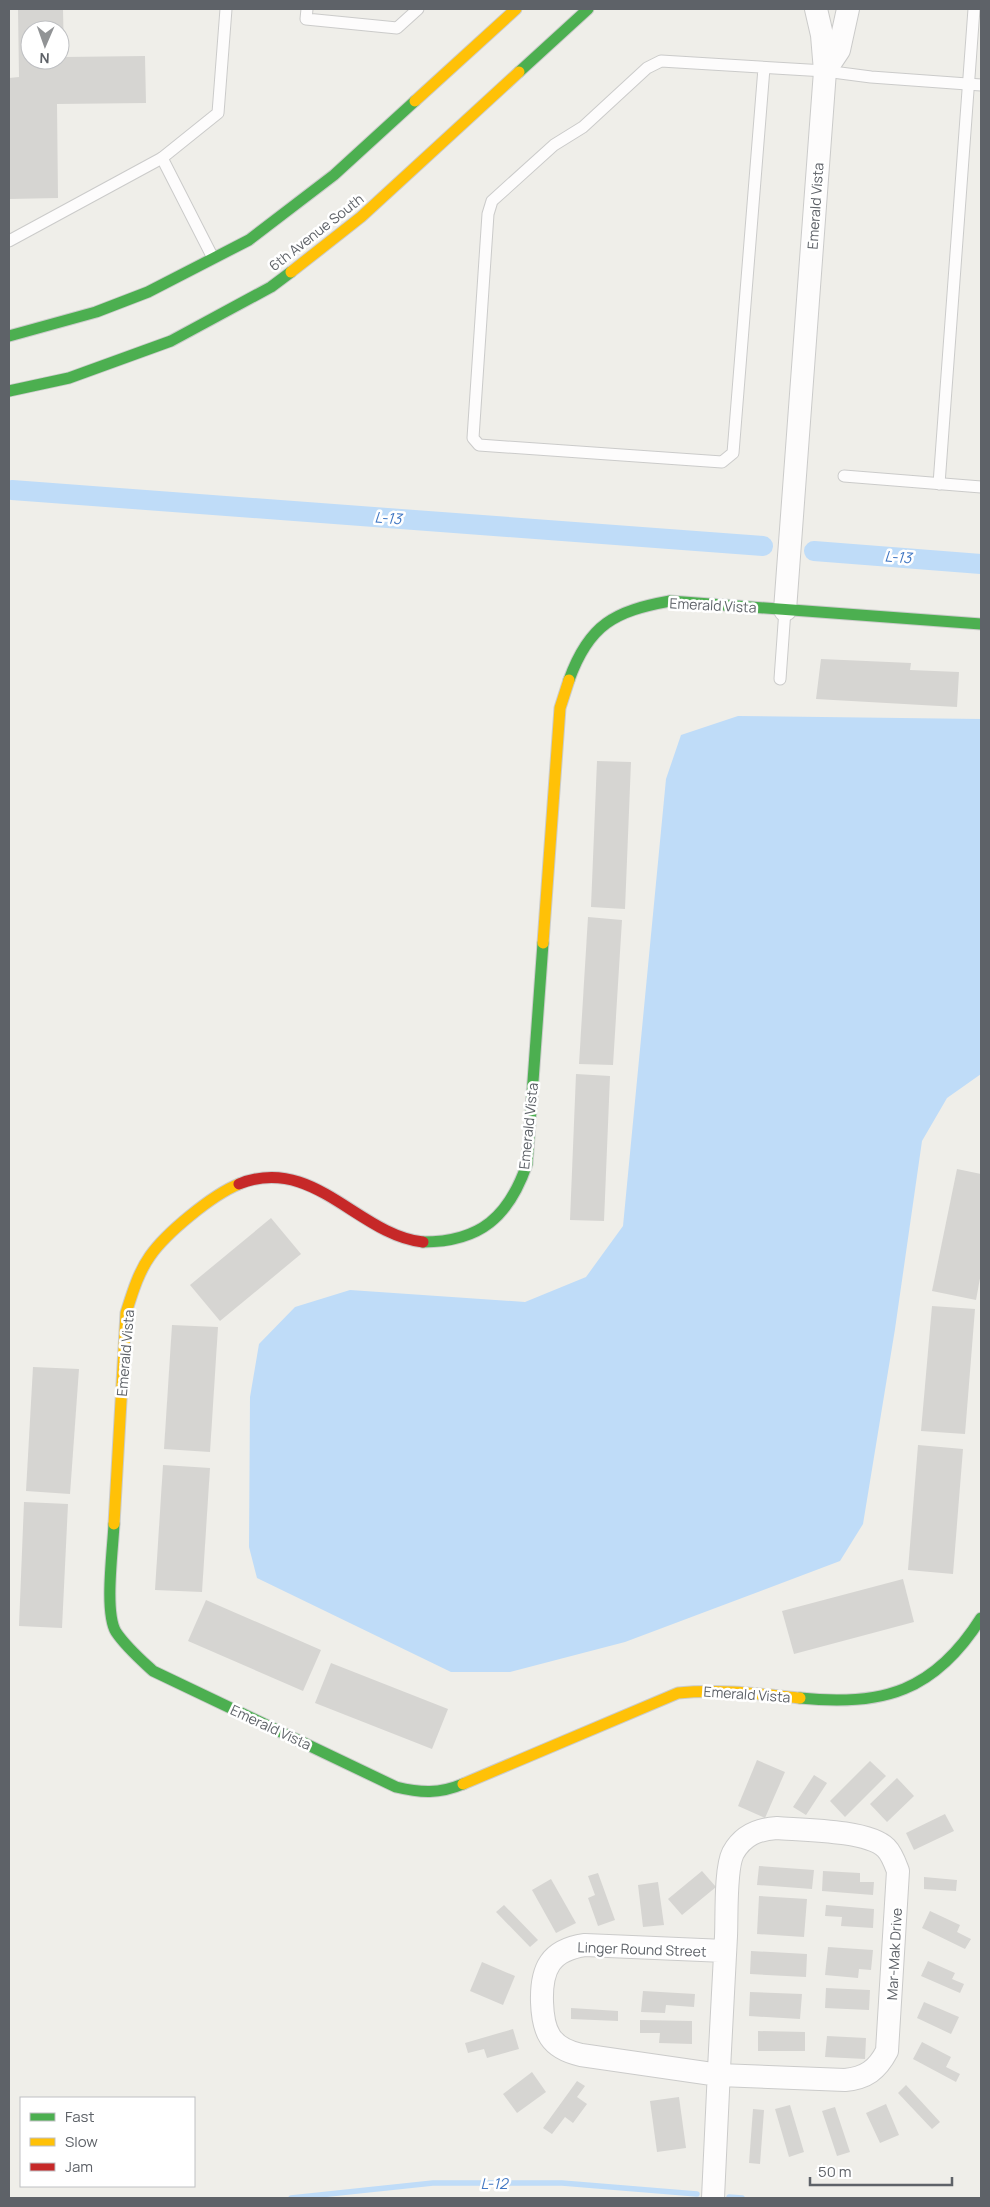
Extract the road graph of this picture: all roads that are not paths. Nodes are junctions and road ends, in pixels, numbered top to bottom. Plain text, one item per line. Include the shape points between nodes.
1 (226, 9) edge
2 (306, 9) edge
3 (418, 9) edge
4 (516, 9) edge
5 (588, 9) edge
6 (816, 9) edge
7 (848, 9) edge
8 (974, 9) edge
9 (764, 68) junction
10 (826, 71) junction
11 (969, 84) junction
12 (981, 85) edge
13 (162, 158) junction
14 (9, 241) edge
15 (213, 260) junction
16 (9, 336) edge
17 (9, 391) edge
18 (844, 476) dead end
19 (939, 484) junction
20 (981, 487) edge
21 (784, 610) junction
22 (981, 624) edge
23 (780, 679) dead end
24 (981, 1618) edge
25 (725, 1952) junction
26 (719, 2075) junction
27 (713, 2198) edge

1 - 13 lane via 218,113
2 - 3 lane via 306,19 397,28
4 - 15 street via 334,175 249,240
5 - 17 street, 6th Avenue South via 361,217 271,286 171,341 69,378
6 - 10 street, Emerald Vista
7 - 10 street, Emerald Vista via 839,50
8 - 11 lane
9 - 9 lane via 661,61 647,68 584,127 554,145 492,201 488,214 473,438 480,445 722,462 733,453
9 - 10 lane
10 - 11 lane
10 - 21 street, Emerald Vista
11 - 12 lane
11 - 19 lane
13 - 14 lane
13 - 15 lane
15 - 16 street via 148,292 96,312
18 - 19 lane
19 - 20 lane
21 - 22 street, Emerald Vista
21 - 23 lane
21 - 24 street, Emerald Vista via 670,601 638,607 614,618 590,637 571,671 560,708 527,1164 517,1196 496,1220 462,1239 430,1244 401,1238 310,1185 280,1178 251,1178 204,1204 150,1255 137,1278 126,1313 110,1605 115,1630 153,1671 396,1787 421,1793 451,1789 678,1693 717,1689 819,1700 862,1700 902,1692 937,1672 961,1647
25 - 26 street
25 - 26 street, Linger Round Street via 571,1947 549,1963 541,1988 542,2021 547,2034 568,2052
25 - 26 street, Mar-Mak Drive via 729,1869 732,1855 750,1834 763,1828 777,1828 860,1836 874,1839 894,1858 898,1871 894,1960 887,2051 881,2063 858,2079
26 - 27 street

